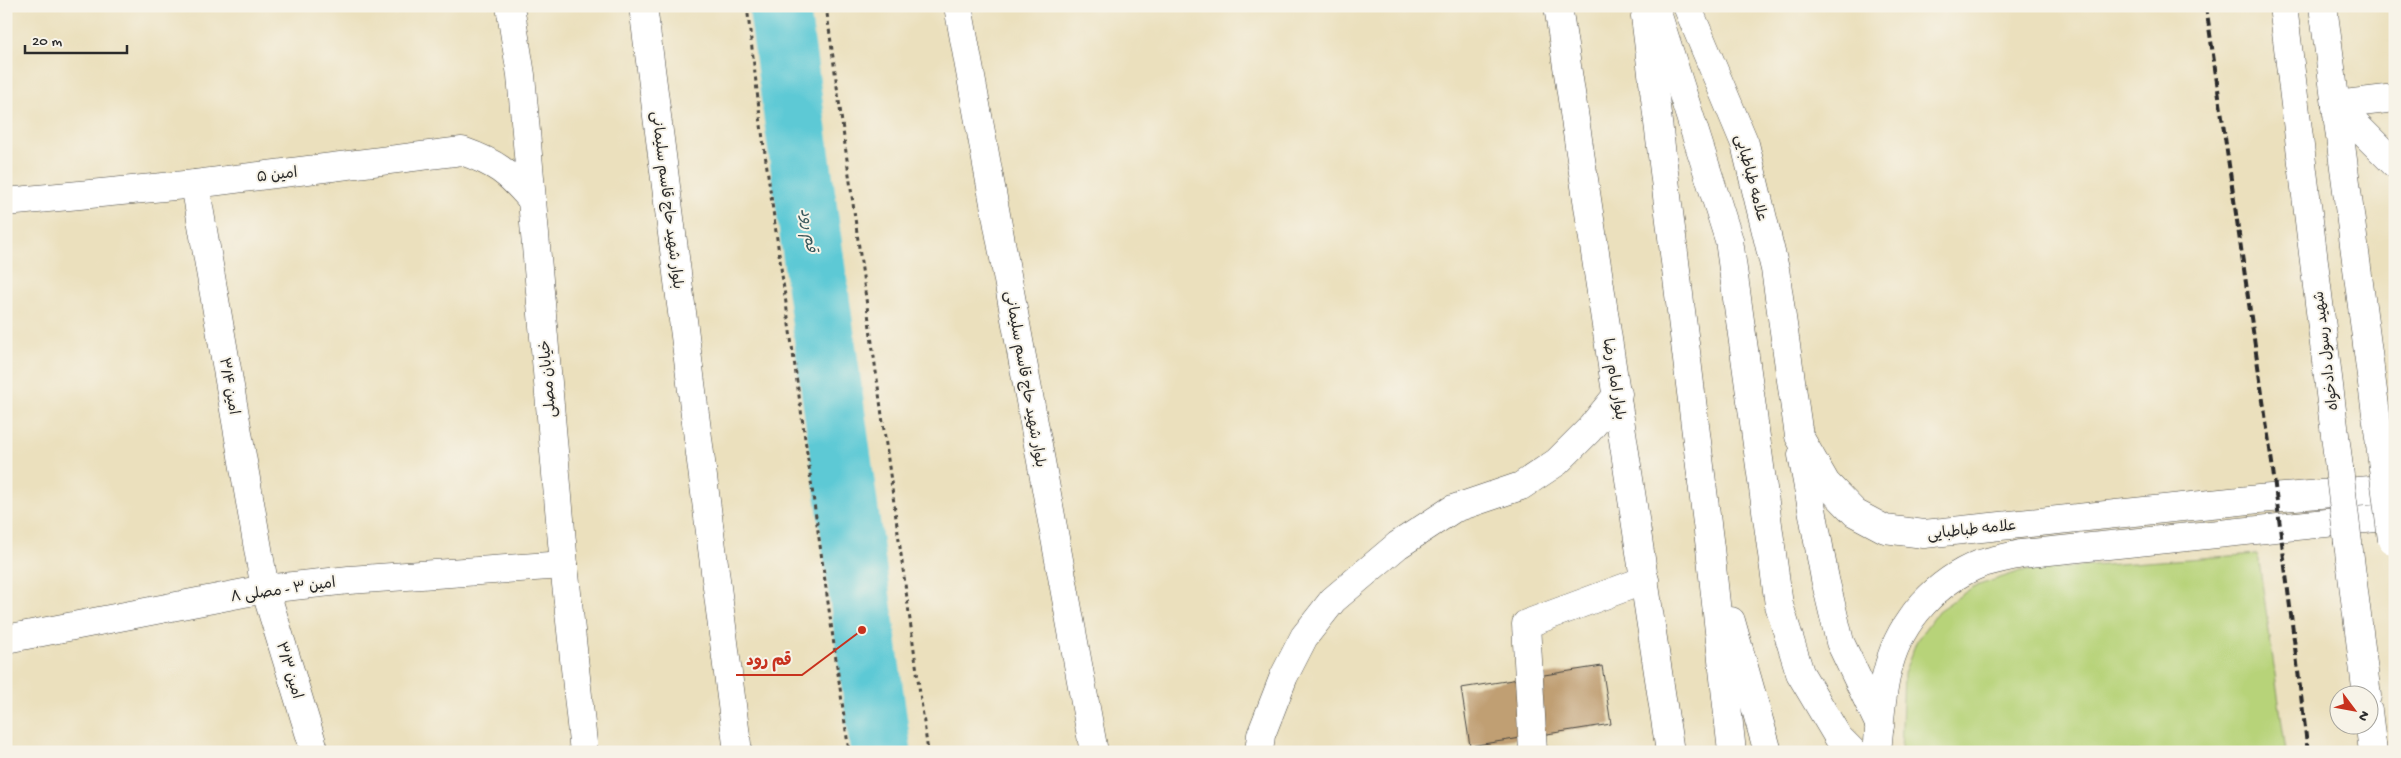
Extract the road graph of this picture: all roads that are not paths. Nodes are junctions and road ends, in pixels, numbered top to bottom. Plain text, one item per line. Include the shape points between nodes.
1 (510, 6) edge
2 (643, 6) edge
3 (958, 6) edge
4 (1558, 6) edge
5 (1644, 6) edge
6 (1655, 6) edge
7 (1687, 6) edge
8 (2283, 6) edge
9 (2324, 6) edge
10 (2395, 98) edge
11 (2336, 105) junction
12 (2395, 164) edge
13 (194, 184) junction
14 (531, 198) junction
15 (6, 202) edge
16 (1618, 394) junction
17 (1799, 436) junction
18 (2388, 466) edge
19 (2394, 545) edge
20 (1710, 548) junction
21 (564, 565) junction
22 (1645, 580) junction
23 (265, 588) junction
24 (6, 639) edge
25 (2366, 686) edge
26 (1086, 703) junction
27 (2372, 736) edge
28 (1879, 739) edge
29 (1846, 744) edge
30 (315, 752) edge
31 (584, 752) edge
32 (738, 752) edge
33 (1082, 752) edge
34 (1094, 752) edge
35 (1259, 752) edge
36 (1533, 752) edge
37 (1670, 752) edge
38 (1732, 752) edge
39 (1768, 752) edge
40 (2374, 752) edge

1 - 14 main road, خیابان مصلی
2 - 32 main road, بلوار شهید حاج قاسم سلیمانی
3 - 26 main road, بلوار شهید حاج قاسم سلیمانی
4 - 16 main road, بلوار امام رضا
5 - 20 main road
6 - 29 main road via 1729,240 1779,605 1800,673
7 - 17 main road, علامه طباطبایی via 1745,144 1775,269
8 - 25 main road, شهید رسول دادخواه, bridge
9 - 11 main road
10 - 11 main road
11 - 12 main road
11 - 18 main road
13 - 14 main road, امین ۵ via 462,150 492,162
13 - 15 main road, امین ۵
13 - 23 main road, امین ۳/۴
14 - 21 main road, خیابان مصلی
16 - 22 main road, بلوار امام رضا
16 - 35 main road via 1557,462 1521,486 1454,509 1398,545 1333,600 1304,637 1284,676 1261,735
17 - 18 main road, علامه طباطبایی via 1826,483 1855,513 1885,529 1924,534 2259,499
17 - 28 main road via 1840,642
18 - 19 main road, bridge
19 - 28 main road, علامه طباطبایی via 2021,554 1980,564 1947,582 1923,602 1904,630 1889,665
20 - 38 main road
20 - 39 main road
21 - 23 main road, امین ۳ - مصلی ۸
21 - 31 main road, خیابان مصلی
22 - 36 main road via 1526,624
22 - 37 main road, بلوار امام رضا
23 - 24 main road, امین ۳ - مصلی ۸
23 - 30 main road, امین ۳/۳
26 - 33 main road
26 - 34 main road, بلوار شهید حاج قاسم سلیمانی
27 - 40 main road

